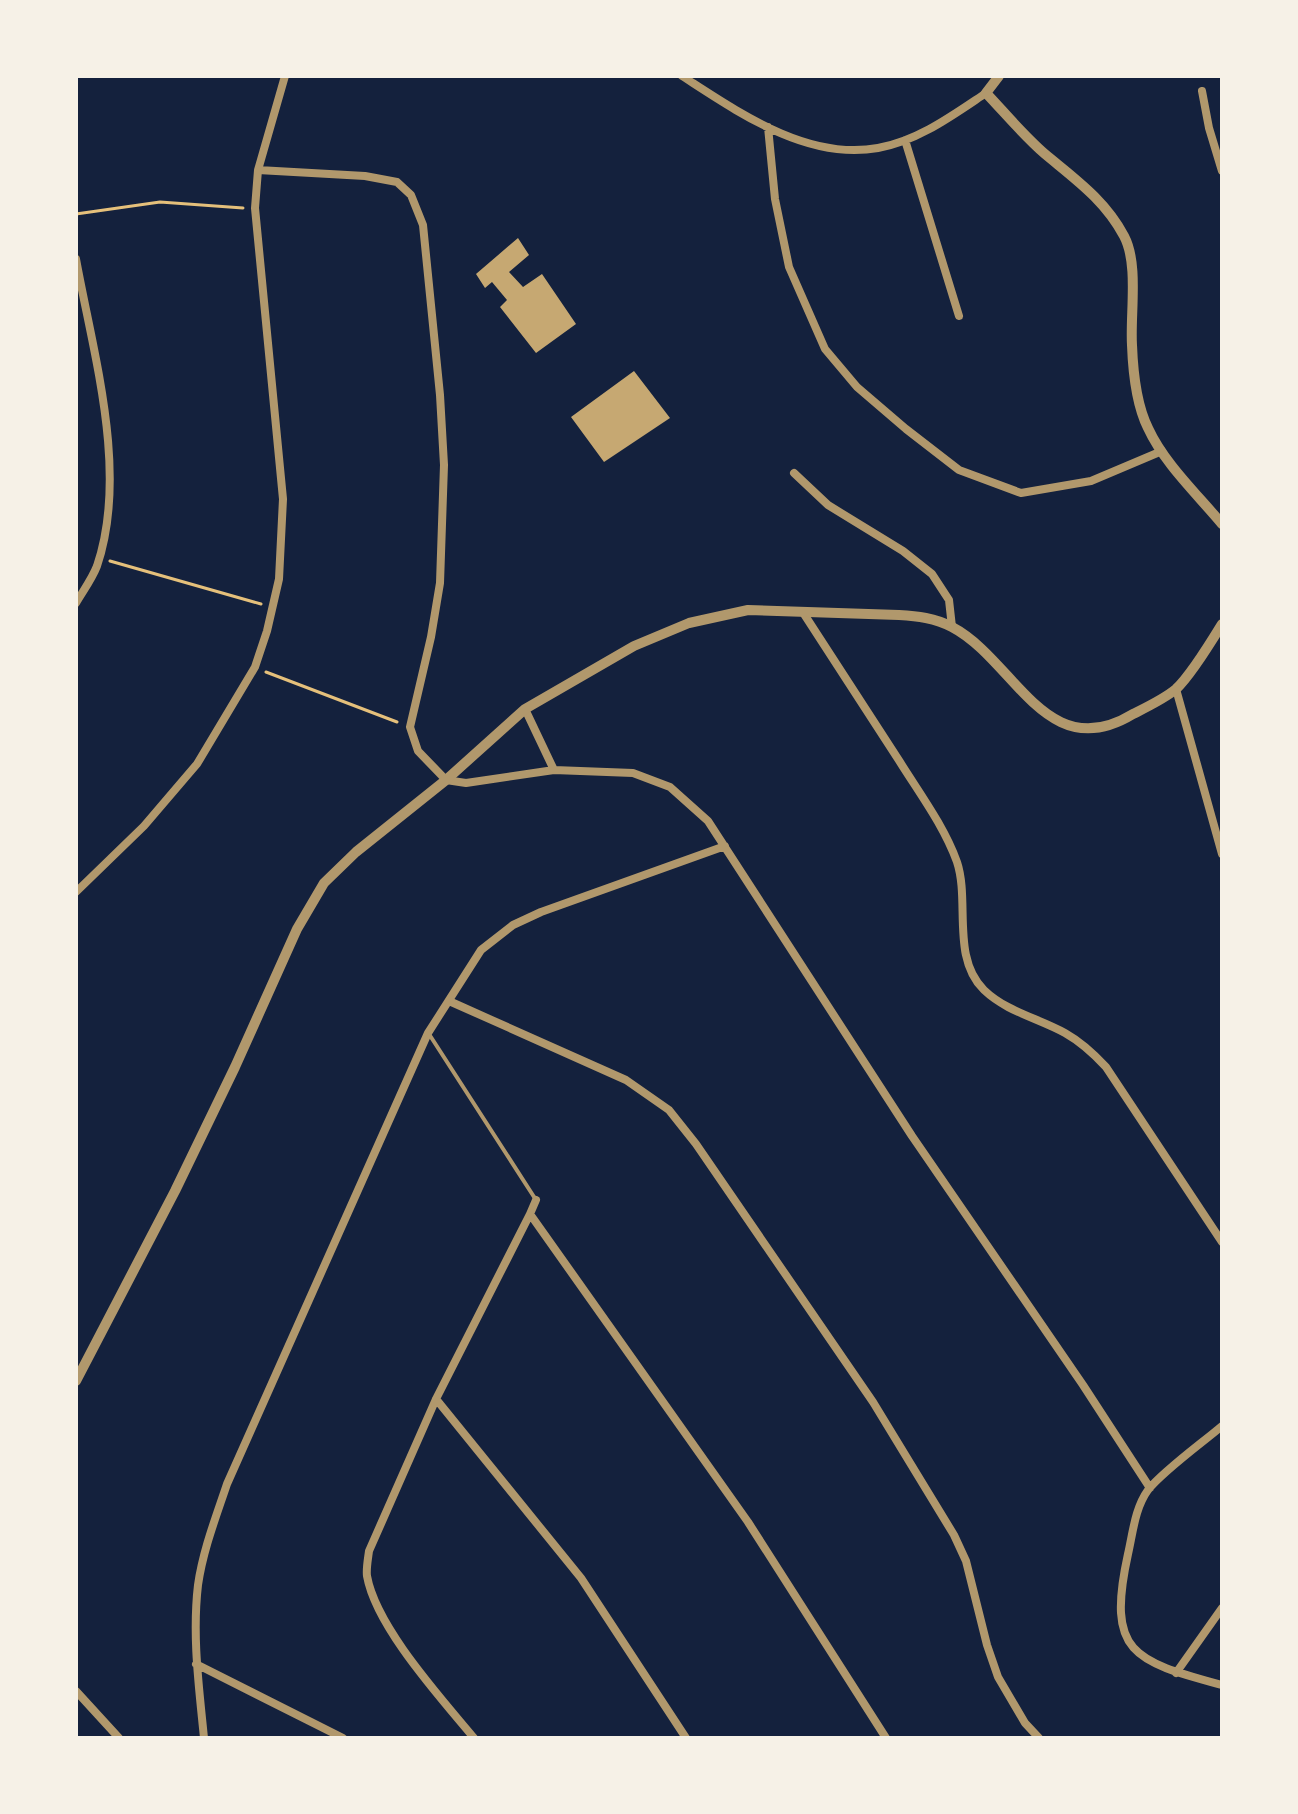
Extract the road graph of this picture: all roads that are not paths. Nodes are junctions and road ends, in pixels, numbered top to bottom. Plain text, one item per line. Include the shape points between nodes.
1 (285, 76) edge
2 (682, 76) edge
3 (999, 76) edge
4 (1202, 91) dead end
5 (986, 93) junction
6 (768, 127) junction
7 (905, 140) junction
8 (258, 170) junction
9 (1222, 171) edge
10 (76, 259) edge
11 (959, 316) dead end
12 (1162, 451) junction
13 (794, 473) dead end
14 (1222, 524) edge
15 (76, 603) edge
16 (804, 614) junction
17 (1222, 624) edge
18 (952, 627) junction
19 (1176, 689) junction
20 (525, 709) junction
21 (554, 770) junction
22 (446, 780) junction
23 (725, 846) junction
24 (1222, 854) edge
25 (76, 892) edge
26 (449, 1001) junction
27 (428, 1033) junction
28 (536, 1200) joint
29 (530, 1214) junction
30 (1222, 1242) edge
31 (76, 1381) edge
32 (436, 1399) junction
33 (1222, 1426) edge
34 (1150, 1488) junction
35 (1222, 1608) edge
36 (196, 1664) junction
37 (1176, 1673) junction
38 (1222, 1685) edge
39 (76, 1691) edge
40 (119, 1738) edge
41 (204, 1738) edge
42 (343, 1738) edge
43 (474, 1738) edge
44 (686, 1738) edge
45 (886, 1738) edge
46 (1039, 1738) edge

1 - 8 street
2 - 6 street
3 - 5 street
4 - 9 street
5 - 7 street
5 - 12 street via 1044,153 1079,179 1126,239 1139,402
6 - 7 street via 825,147 852,150
6 - 12 street via 789,267 825,349 857,387 906,429 959,470 1021,493 1091,481
7 - 11 street
8 - 22 street via 397,182 411,195 423,225 440,395 443,548 431,637 410,727 418,751
8 - 25 street via 255,208 283,499 273,607 255,667 197,764 144,826
10 - 15 street via 110,444 108,509 99,558
12 - 14 street
13 - 18 street via 828,505 932,574 949,600
16 - 18 street via 923,617
16 - 20 street via 748,610 689,623 634,646
16 - 30 street via 938,821 957,863 965,946 984,990 1018,1013 1064,1032 1106,1067
17 - 19 street
18 - 19 street via 1048,715 1085,730 1123,721
19 - 24 street
20 - 21 street
20 - 22 street
21 - 22 street via 486,782
21 - 23 street via 633,773 670,787 708,821
22 - 31 street via 324,883
23 - 26 street via 513,925 481,950
23 - 34 street via 912,1136
26 - 27 street
26 - 46 street via 626,1080 669,1110 687,1132 873,1402 954,1535 998,1677
27 - 28 lane
27 - 36 street via 227,1484 198,1583
28 - 29 street
29 - 32 street
29 - 45 street via 748,1522
32 - 43 street via 369,1551 367,1575 381,1612 413,1664
32 - 44 street via 581,1578
33 - 34 street
34 - 37 street via 1140,1504 1122,1579 1121,1618 1126,1638 1139,1655
35 - 37 street
36 - 41 street
36 - 42 street
37 - 38 street
39 - 40 street

